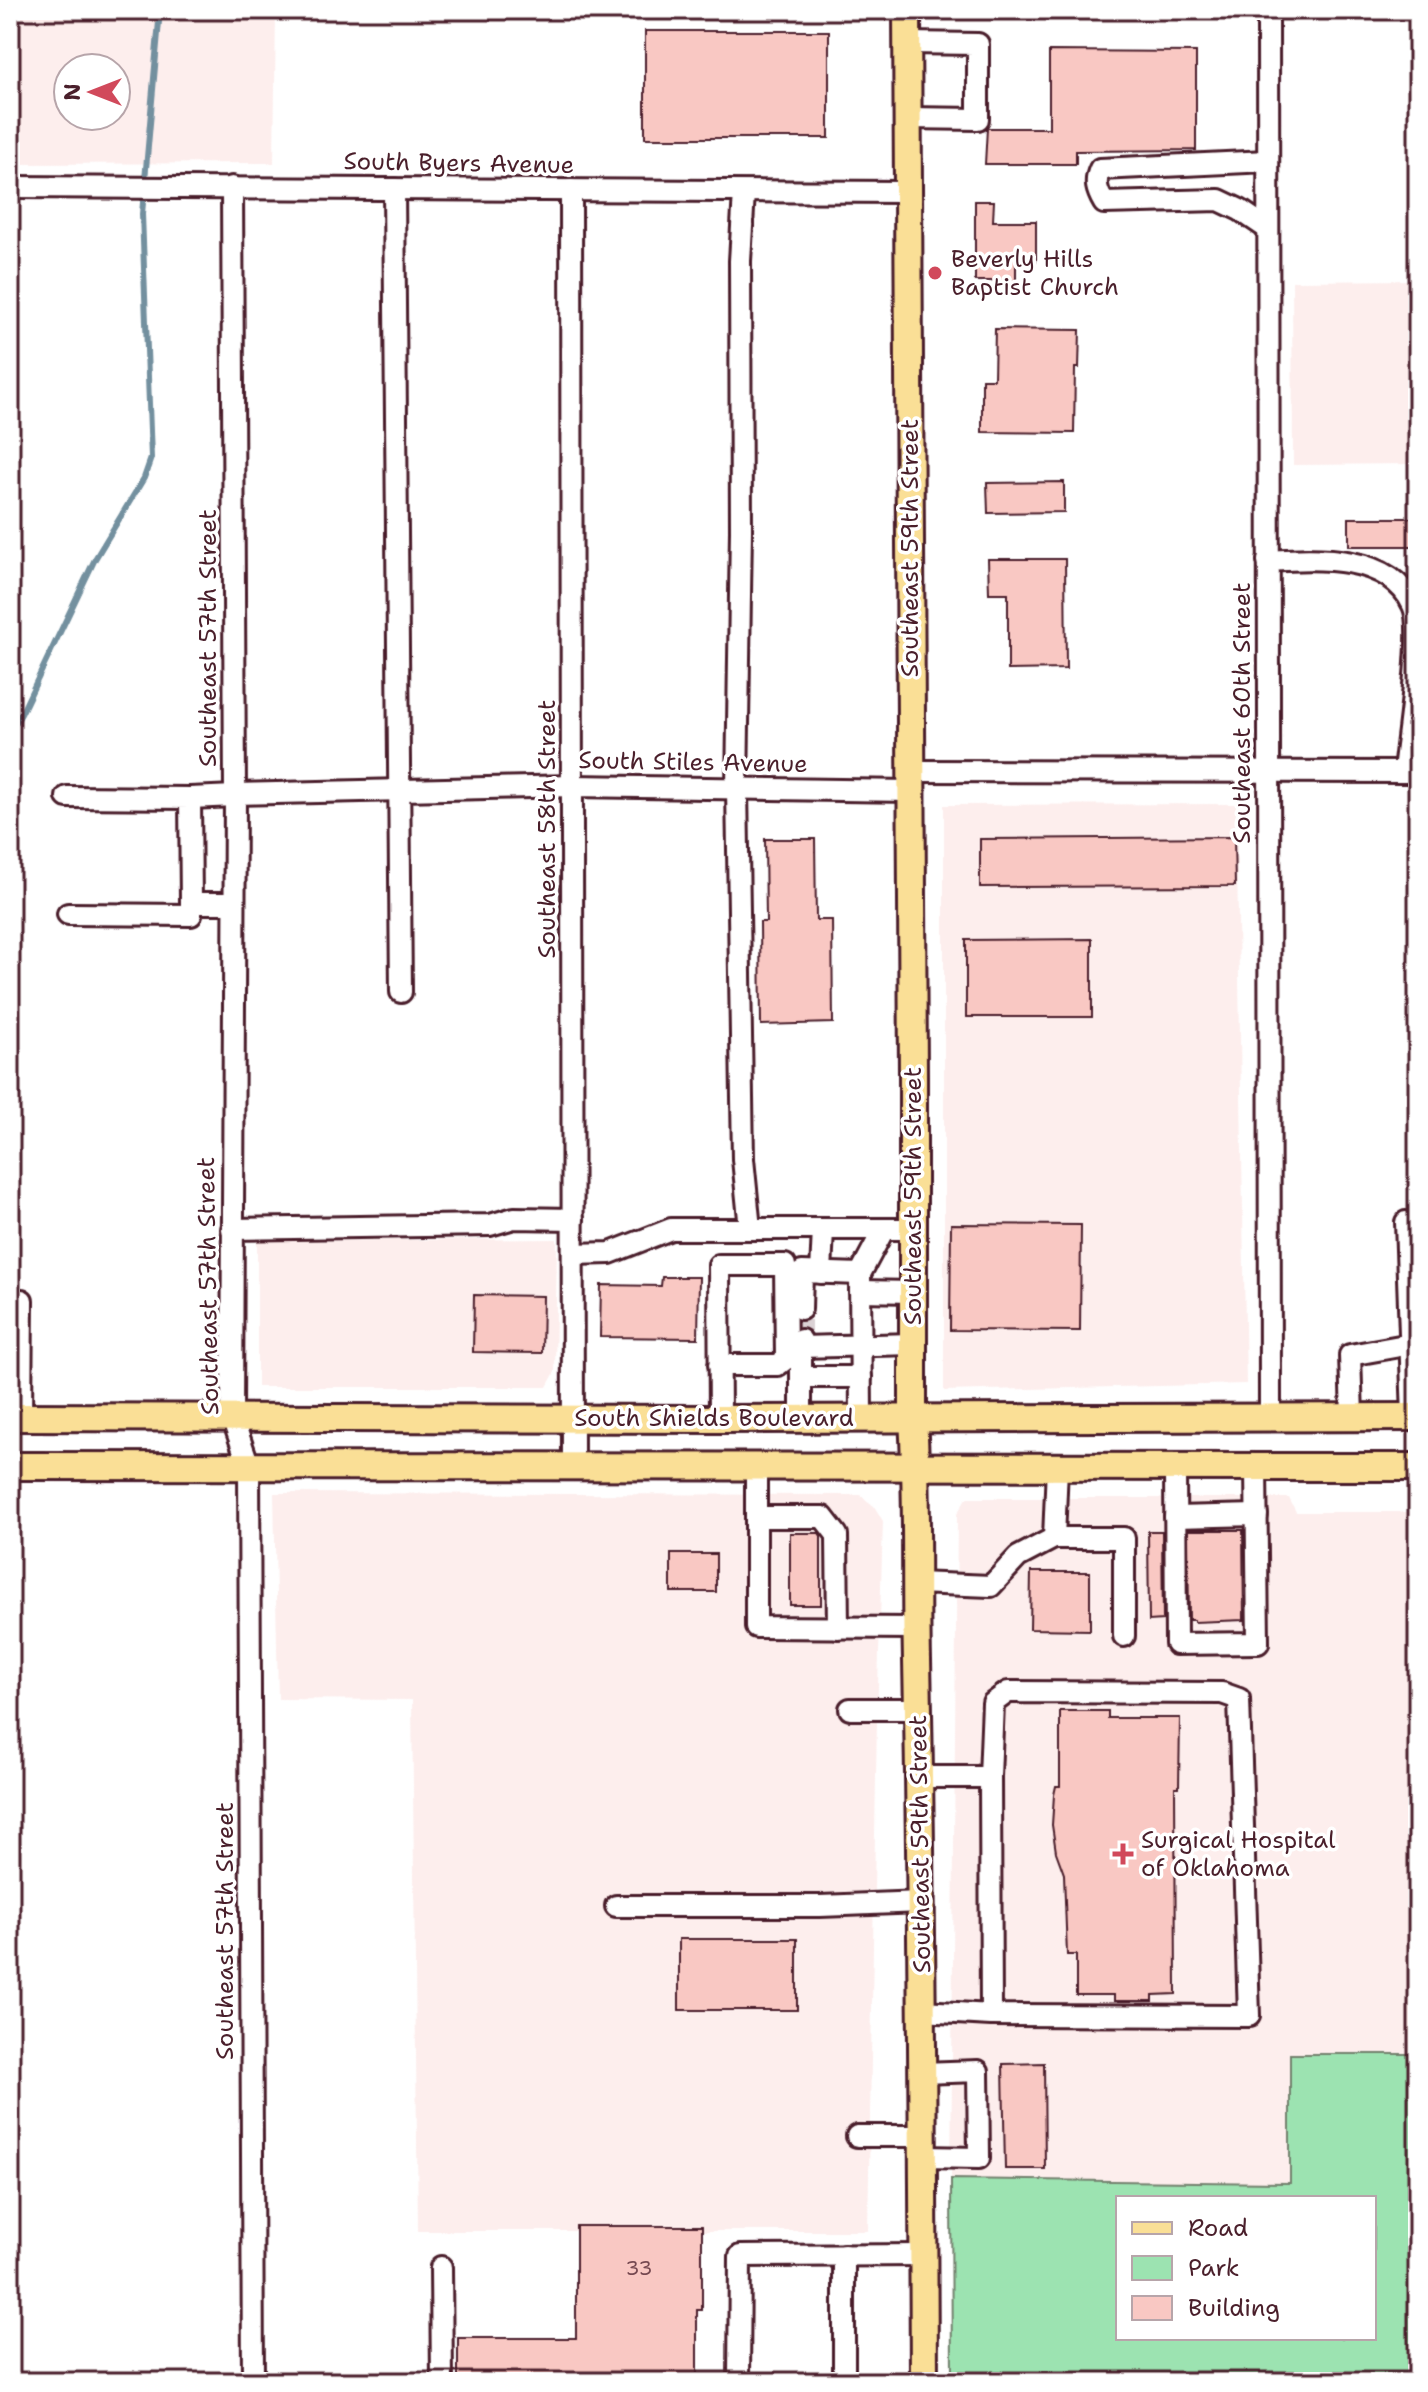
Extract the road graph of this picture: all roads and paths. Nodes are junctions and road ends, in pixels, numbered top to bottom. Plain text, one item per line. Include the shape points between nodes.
1 (907, 10) edge
2 (1268, 10) edge
3 (907, 43) junction
4 (907, 118) junction
5 (1268, 161) junction
6 (1219, 163) junction
7 (10, 187) edge
8 (232, 187) junction
9 (394, 189) junction
10 (571, 190) junction
11 (744, 192) junction
12 (907, 192) junction
13 (1219, 200) junction
14 (1268, 229) junction
15 (1268, 561) junction
16 (1268, 772) junction
17 (1411, 772) edge
18 (911, 781) junction
19 (573, 786) junction
20 (737, 788) junction
21 (399, 790) junction
22 (235, 795) junction
23 (67, 797) dead end
24 (190, 798) junction
25 (191, 903) junction
26 (234, 903) junction
27 (68, 914) dead end
28 (401, 992) dead end
29 (573, 1219) junction
30 (1406, 1222) dead end
31 (232, 1229) junction
32 (750, 1229) junction
33 (823, 1229) junction
34 (884, 1229) junction
35 (913, 1229) junction
36 (573, 1254) junction
37 (821, 1273) junction
38 (860, 1282) junction
39 (913, 1292) junction
40 (10, 1300) edge
41 (801, 1309) tunnel mouth
42 (913, 1344) junction
43 (1411, 1344) junction
44 (861, 1347) junction
45 (719, 1365) junction
46 (802, 1377) junction
47 (861, 1377) junction
48 (16, 1417) edge
49 (232, 1417) junction
50 (1270, 1417) junction
51 (1352, 1417) junction
52 (1416, 1417) edge
53 (573, 1418) junction
54 (801, 1418) junction
55 (861, 1418) junction
56 (913, 1418) junction
57 (720, 1419) junction
58 (10, 1466) edge
59 (249, 1466) junction
60 (573, 1467) junction
61 (756, 1467) junction
62 (916, 1467) junction
63 (1057, 1467) junction
64 (1175, 1467) junction
65 (1256, 1467) junction
66 (1418, 1467) edge
67 (1257, 1515) junction
68 (756, 1517) junction
69 (1175, 1517) junction
70 (1054, 1538) junction
71 (916, 1583) junction
72 (838, 1628) junction
73 (916, 1628) junction
74 (1124, 1636) dead end
75 (850, 1709) dead end
76 (918, 1709) junction
77 (920, 1777) junction
78 (990, 1777) junction
79 (921, 1902) junction
80 (616, 1906) dead end
81 (922, 2011) junction
82 (991, 2015) junction
83 (922, 2073) junction
84 (857, 2136) dead end
85 (923, 2147) junction
86 (844, 2255) junction
87 (923, 2255) junction
88 (441, 2267) dead end
89 (253, 2382) edge
90 (442, 2382) edge
91 (739, 2382) edge
92 (844, 2382) edge
93 (924, 2382) edge

1 - 3 main road, Southeast 59th Street
2 - 5 street, Southeast 60th Street
3 - 4 main road, Southeast 59th Street
3 - 4 street via 978,44 978,119
4 - 12 main road, Southeast 59th Street
5 - 6 street
5 - 14 street, Southeast 60th Street
6 - 13 street
6 - 13 street via 1100,169 1097,177 1104,203
7 - 8 street, South Byers Avenue
8 - 9 street, South Byers Avenue
8 - 22 street, Southeast 57th Street
9 - 10 street, South Byers Avenue
9 - 21 street
10 - 11 street, South Byers Avenue
10 - 19 street, Southeast 58th Street
11 - 12 street, South Byers Avenue
11 - 20 street
12 - 18 main road, Southeast 59th Street
13 - 14 street
14 - 15 street, Southeast 60th Street
15 - 16 street, Southeast 60th Street
15 - 17 street via 1348,561 1400,585 1415,607
16 - 17 street, South Stiles Avenue
16 - 18 street, South Stiles Avenue
16 - 50 street, Southeast 60th Street
18 - 20 street, South Stiles Avenue
18 - 35 main road, Southeast 59th Street
19 - 20 street, South Stiles Avenue
19 - 21 street, South Stiles Avenue
19 - 29 street, Southeast 58th Street
20 - 32 street via 743,1159
21 - 22 street, South Stiles Avenue
21 - 28 street
22 - 24 street, South Stiles Avenue
22 - 26 street, Southeast 57th Street
23 - 24 street, South Stiles Avenue
24 - 25 street
25 - 26 street
25 - 27 street via 191,915
26 - 31 street, Southeast 57th Street
29 - 31 street
29 - 36 street, Southeast 58th Street
30 - 43 street
31 - 49 street, Southeast 57th Street
32 - 33 street
32 - 36 street via 671,1229 610,1253
33 - 34 street
33 - 37 street
34 - 35 street
34 - 38 street
35 - 39 main road, Southeast 59th Street
36 - 53 street, Southeast 58th Street
37 - 38 street
37 - 41 street via 802,1272
38 - 39 street
38 - 44 street
39 - 42 main road, Southeast 59th Street
40 - 48 street via 22,1300
42 - 44 street
42 - 56 main road, Southeast 59th Street
43 - 51 street via 1350,1355
43 - 52 street
44 - 46 street via 801,1343
44 - 47 street
45 - 45 street via 719,1265 785,1265 786,1359 778,1365
45 - 57 street
46 - 47 street
46 - 54 street
47 - 55 street
48 - 49 main road, South Shields Boulevard
49 - 53 main road, South Shields Boulevard
49 - 59 street, Southeast 57th Street
50 - 51 main road, South Shields Boulevard
50 - 56 main road, South Shields Boulevard
51 - 52 main road, South Shields Boulevard
53 - 57 main road, South Shields Boulevard
53 - 60 street, Southeast 58th Street
54 - 55 main road, South Shields Boulevard
54 - 57 main road, South Shields Boulevard
55 - 56 main road, South Shields Boulevard
56 - 62 main road, Southeast 59th Street
58 - 59 main road, South Shields Boulevard
59 - 60 main road, South Shields Boulevard
59 - 89 street, Southeast 57th Street
60 - 61 main road, South Shields Boulevard
61 - 62 main road, South Shields Boulevard
61 - 68 street
62 - 63 main road, South Shields Boulevard
62 - 71 main road, Southeast 59th Street
63 - 64 main road, South Shields Boulevard
63 - 70 street
64 - 65 main road, South Shields Boulevard
64 - 69 street
65 - 66 main road, South Shields Boulevard
65 - 67 street
67 - 69 street
67 - 69 street via 1258,1643 1176,1644
68 - 72 street via 823,1517 837,1535
68 - 72 street via 756,1627
70 - 71 street via 1018,1557 991,1586
70 - 74 street via 1124,1538
71 - 73 main road, Southeast 59th Street
72 - 73 street
73 - 76 main road, Southeast 59th Street
75 - 76 street
76 - 77 main road, Southeast 59th Street
77 - 78 street
77 - 79 main road, Southeast 59th Street
78 - 82 street
78 - 82 street via 993,1703 1008,1692 1222,1693 1239,1699 1249,2016
79 - 80 street
79 - 81 main road, Southeast 59th Street
81 - 82 street
81 - 83 main road, Southeast 59th Street
83 - 85 main road, Southeast 59th Street
83 - 85 street via 978,2071 979,2158
84 - 85 street
85 - 87 main road, Southeast 59th Street
86 - 87 street
86 - 91 street via 740,2256
86 - 92 street
87 - 93 main road, Southeast 59th Street
88 - 90 street

